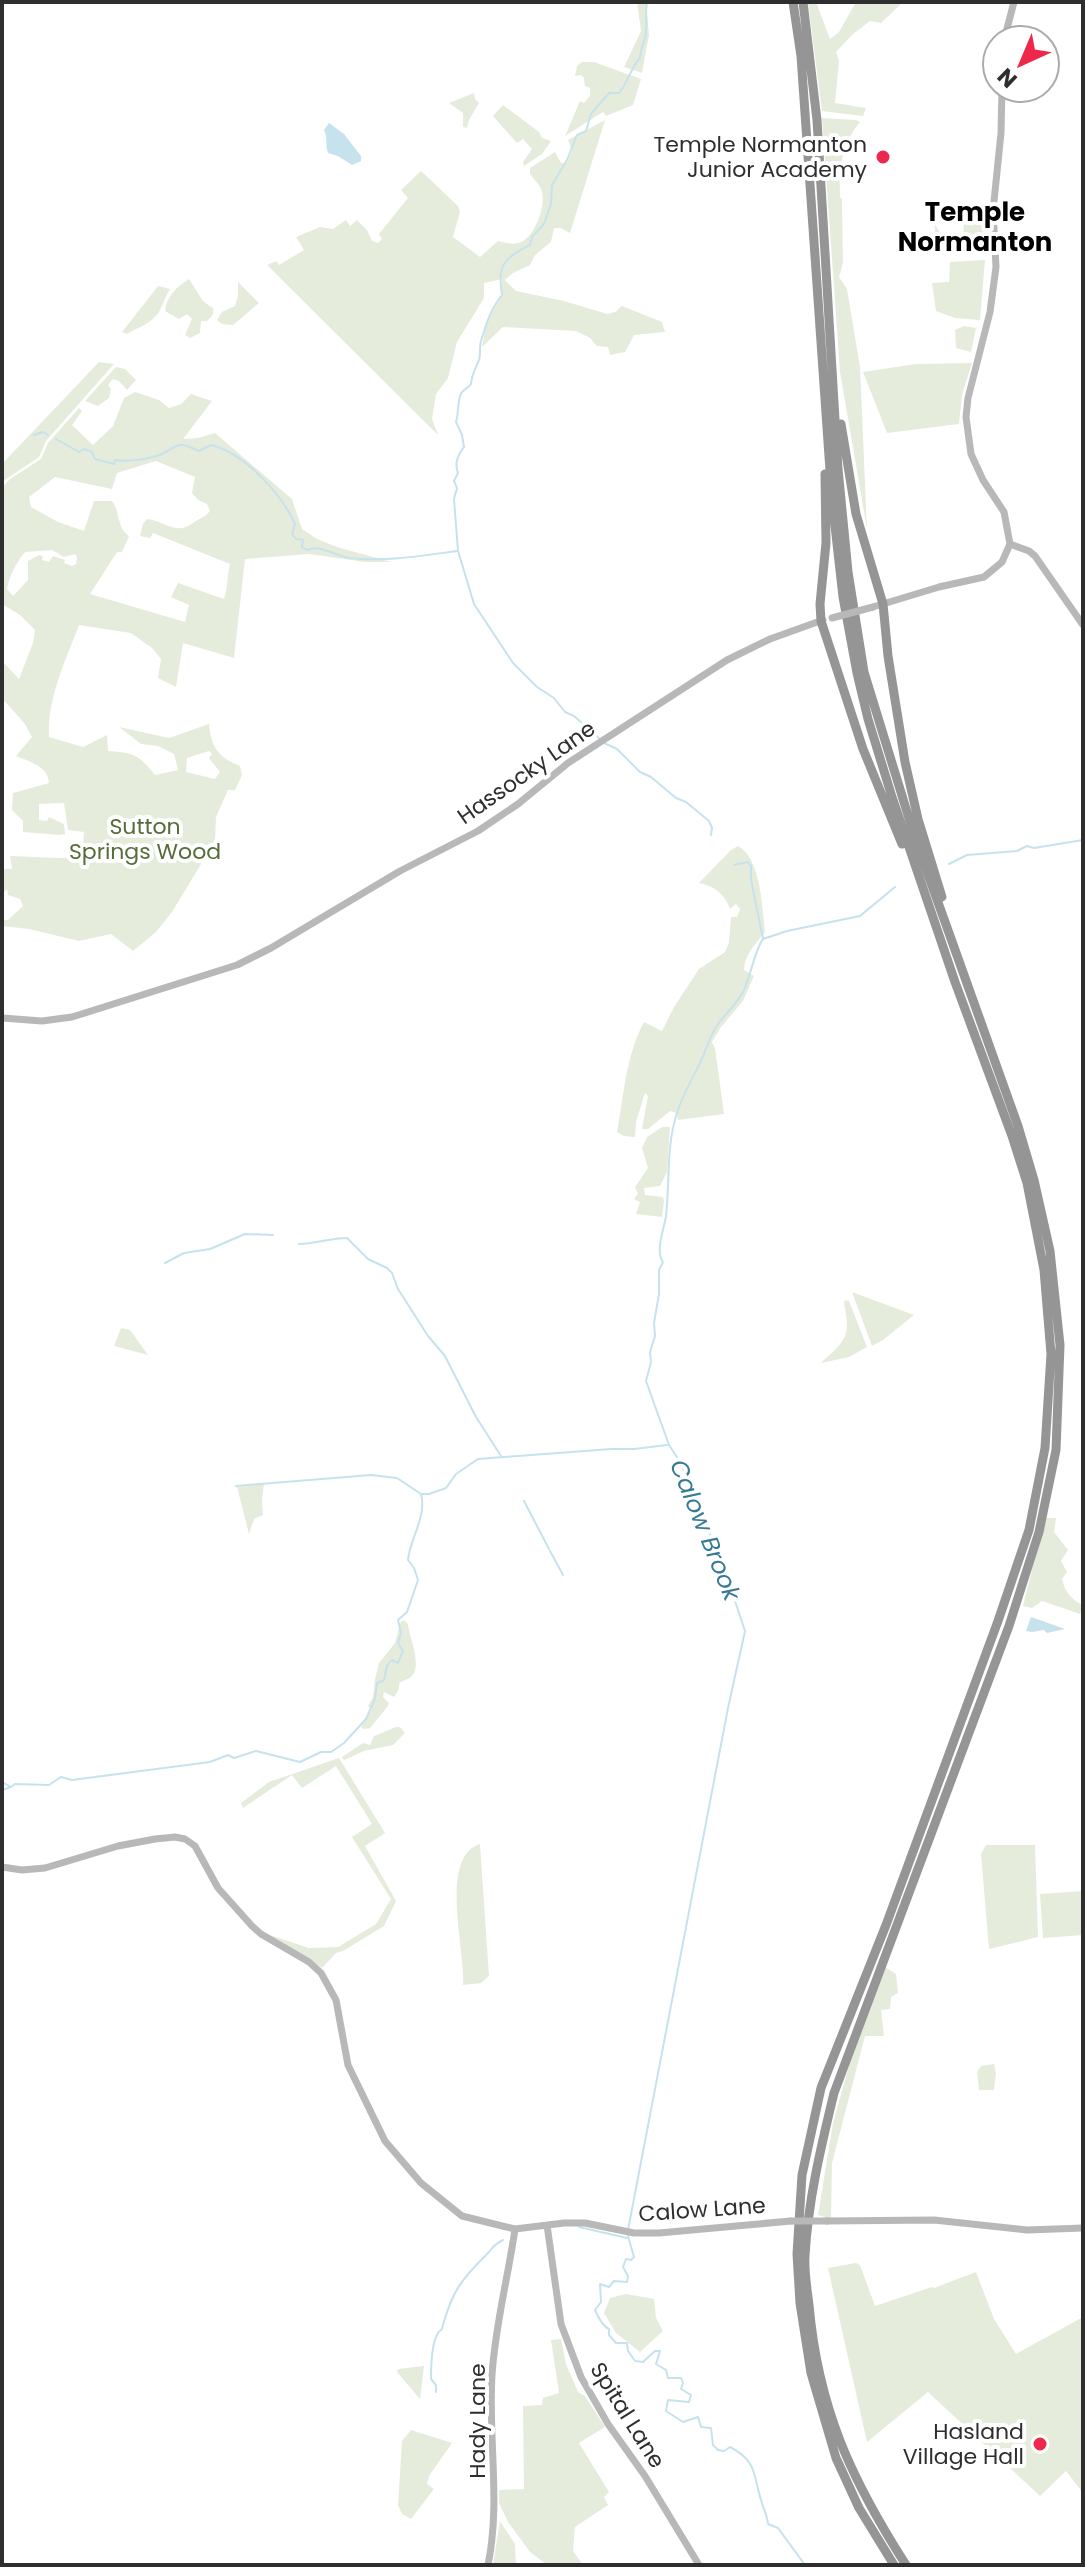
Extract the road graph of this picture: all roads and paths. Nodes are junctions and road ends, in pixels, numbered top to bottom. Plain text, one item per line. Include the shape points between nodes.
1 (793, 2) edge
2 (803, 2) edge
3 (1014, 2) edge
4 (1008, 24) edge
5 (810, 98) junction
6 (1002, 104) edge
7 (833, 378) junction
8 (826, 395) junction
9 (1010, 544) junction
10 (878, 605) junction
11 (821, 621) junction
12 (1083, 625) edge
13 (931, 909) junction
14 (957, 954) junction
15 (2, 1018) edge
16 (2, 1867) edge
17 (547, 2225) junction
18 (1083, 2228) edge
19 (515, 2229) junction
20 (488, 2565) edge
21 (699, 2565) edge
22 (894, 2565) edge
23 (906, 2565) edge

1 - 5 highway
2 - 5 highway
3 - 4 street
5 - 7 highway via 817,120
5 - 8 highway via 806,119
6 - 9 street via 993,211 996,267 966,417 971,454 1004,512
7 - 10 highway
7 - 14 highway via 848,572 864,672 893,773
8 - 11 highway
8 - 13 highway via 838,565 857,673
9 - 10 street, Hassocky Lane via 1002,562 984,577
9 - 12 street via 1029,551 1042,564
10 - 11 street, Hassocky Lane, bridge
10 - 14 highway via 905,762
11 - 13 highway via 863,749
11 - 15 street, Hassocky Lane via 727,660 568,763 478,831 237,965 72,1017
13 - 22 highway via 1027,1183 1044,1270 1051,1354 1045,1448 1029,1530 821,2088 800,2188 800,2303 811,2373 836,2458
14 - 23 highway via 1018,1126 1047,1236 1060,1345 1059,1406 1039,1532 1009,1626 834,2093 814,2174 804,2258 821,2387 845,2456
16 - 19 street, Calow Lane via 22,1870 68,1862 155,1839 175,1837 195,1846 218,1888 252,1926 321,1973 340,2017 348,2065 394,2153 462,2216
17 - 18 street, Calow Lane, bridge via 585,2223 634,2233 791,2221 934,2220 1027,2230
17 - 19 street, Calow Lane
17 - 21 street, Spital Lane via 561,2324 581,2377
19 - 20 street, Hady Lane via 494,2355 495,2518

